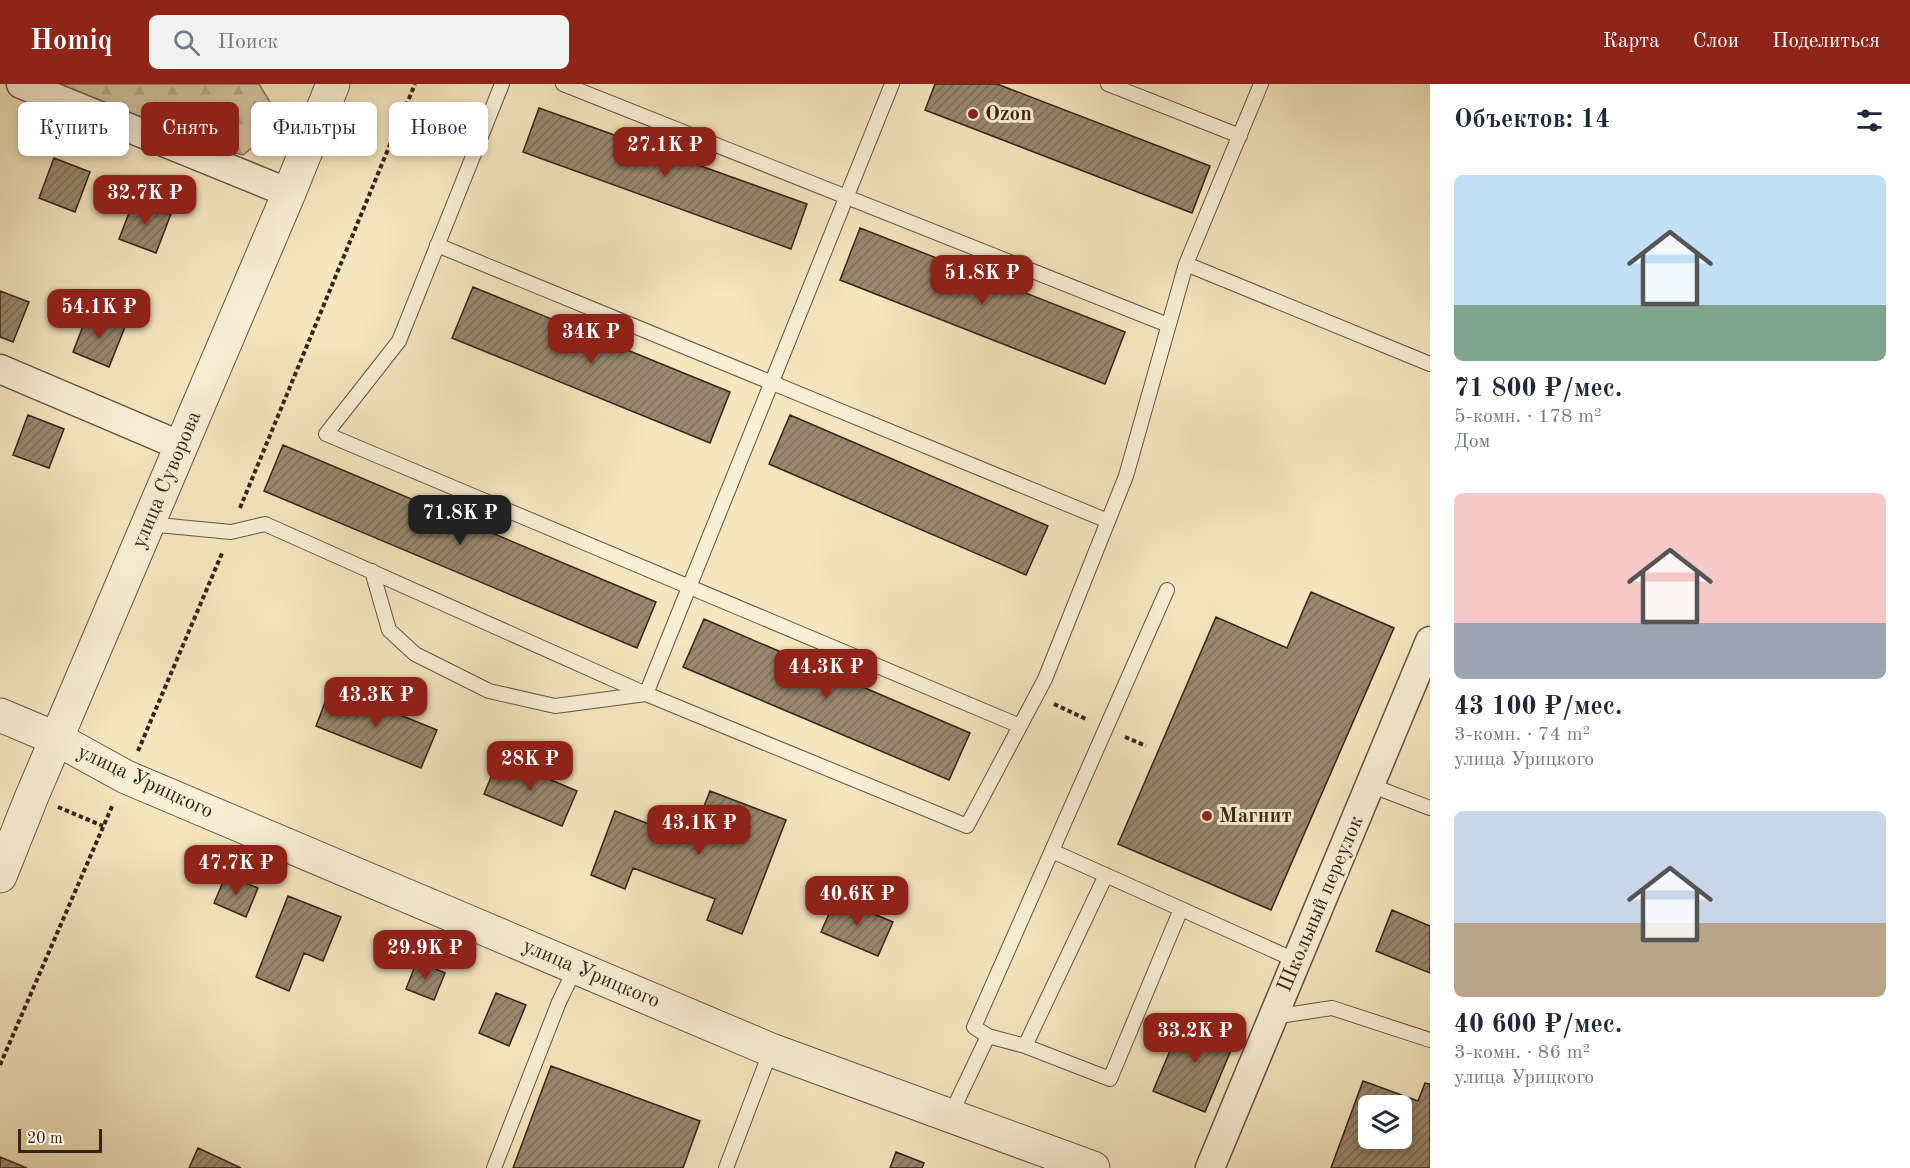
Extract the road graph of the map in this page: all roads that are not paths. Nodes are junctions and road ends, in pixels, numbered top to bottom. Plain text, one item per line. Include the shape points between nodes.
1 (21, 84) edge
2 (502, 84) edge
3 (563, 84) edge
4 (892, 84) edge
5 (1108, 84) edge
6 (1261, 84) edge
7 (326, 86) edge
8 (1240, 136) junction
9 (289, 193) junction
10 (847, 197) junction
11 (437, 245) junction
12 (1186, 264) junction
13 (1168, 326) junction
14 (1430, 364) edge
15 (0, 369) edge
16 (772, 383) junction
17 (181, 446) junction
18 (1108, 521) junction
19 (148, 524) junction
20 (372, 571) junction
21 (690, 587) junction
22 (1167, 590) dead end
23 (1430, 640) edge
24 (646, 694) junction
25 (0, 715) edge
26 (1020, 726) junction
27 (57, 739) junction
28 (1370, 785) junction
29 (1430, 808) edge
30 (1052, 851) junction
31 (1106, 875) junction
32 (0, 876) edge
33 (1181, 909) junction
34 (1297, 961) junction
35 (577, 967) junction
36 (1274, 1017) junction
37 (988, 1036) junction
38 (1430, 1040) edge
39 (1025, 1046) junction
40 (771, 1050) junction
41 (950, 1116) junction
42 (494, 1168) edge
43 (726, 1168) edge
44 (1093, 1168) edge
45 (1210, 1168) edge

1 - 9 street
2 - 11 lane
3 - 10 lane
4 - 10 lane
5 - 8 lane
6 - 8 lane
7 - 9 street, улица Суворова
8 - 12 lane
9 - 17 street, улица Суворова
10 - 13 lane
10 - 16 lane
11 - 16 lane
11 - 21 lane via 399,341 326,434
12 - 13 lane
12 - 14 lane
13 - 18 lane via 1126,476
15 - 17 street
16 - 18 lane
16 - 21 lane
17 - 19 street, улица Суворова
18 - 26 lane via 1045,679
19 - 20 lane via 231,532 266,524
19 - 27 street, улица Суворова
20 - 24 lane
20 - 24 lane via 389,630 415,654 489,691 555,706
21 - 24 lane
21 - 26 lane
22 - 30 lane
23 - 28 street, Школьный переулок
24 - 26 lane via 967,826
25 - 27 street, улица Урицкого
27 - 32 street, улица Суворова
27 - 35 street, улица Урицкого via 126,777
28 - 29 lane
28 - 34 street, Школьный переулок
30 - 31 lane
30 - 37 lane via 974,1027
31 - 33 lane
31 - 39 lane
33 - 34 lane
33 - 39 lane via 1110,1079
34 - 36 street, Школьный переулок
35 - 40 street, улица Урицкого
35 - 42 lane via 559,1002
36 - 38 lane via 1332,1008
36 - 45 street, Школьный переулок
37 - 39 lane
37 - 41 lane
40 - 41 street, улица Урицкого
40 - 43 lane
41 - 44 street, улица Урицкого

